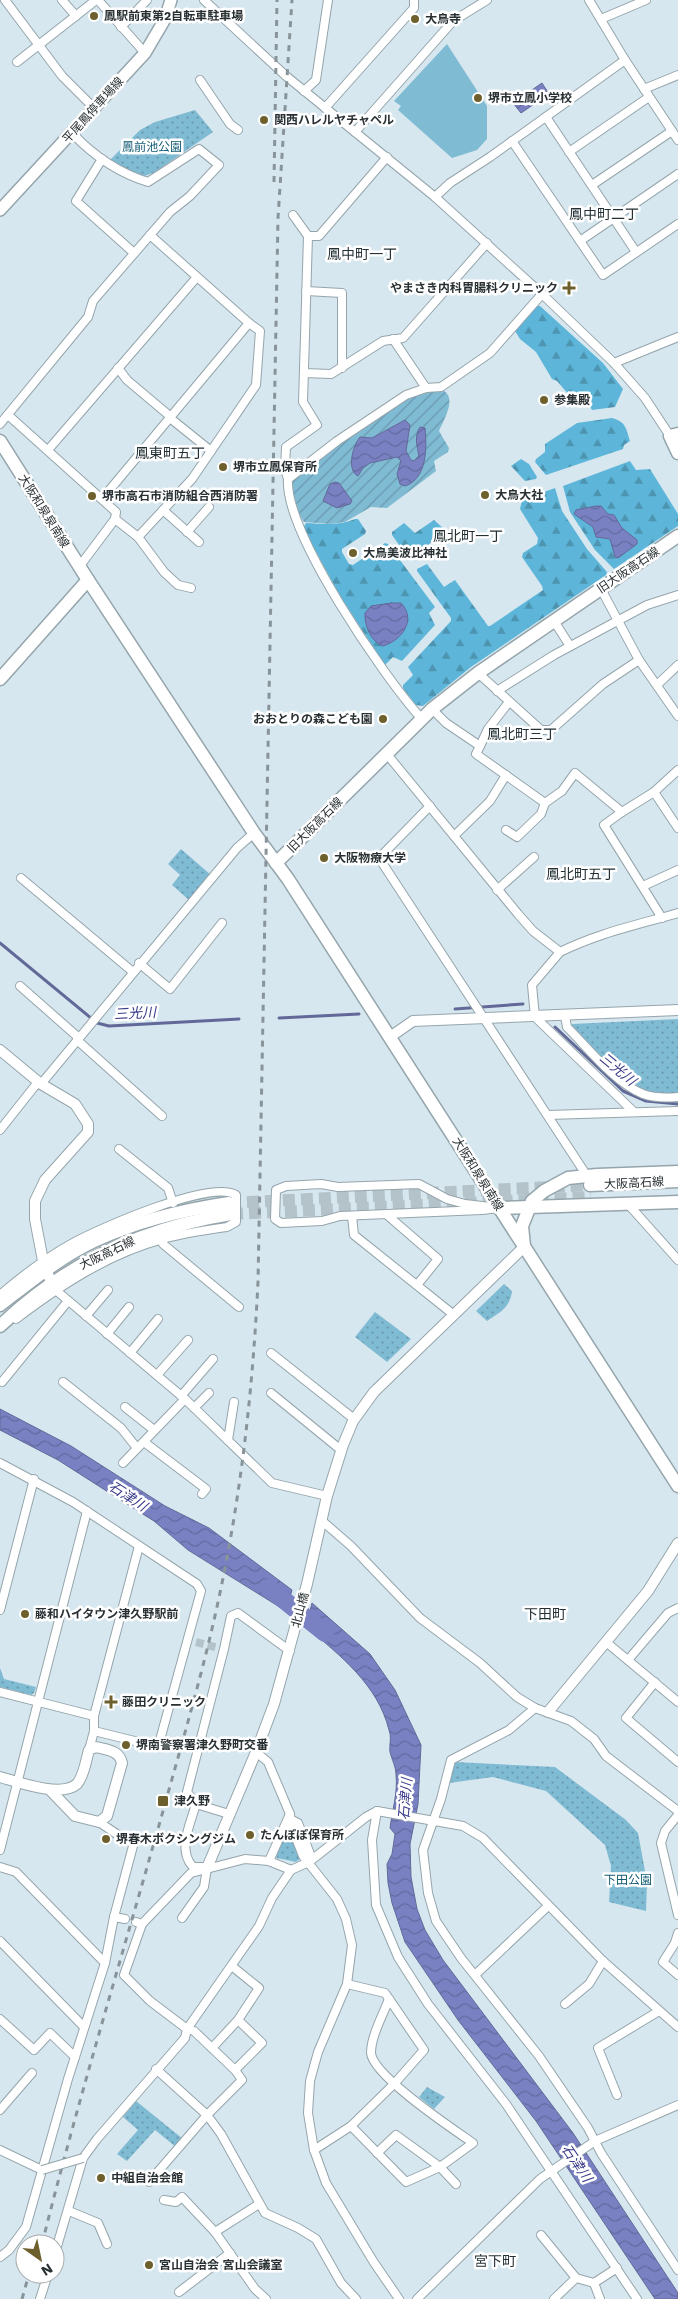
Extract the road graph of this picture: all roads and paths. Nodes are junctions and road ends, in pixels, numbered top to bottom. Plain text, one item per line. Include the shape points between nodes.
1 (6, 0) edge
2 (62, 0) edge
3 (97, 0) edge
4 (147, 0) edge
5 (171, 0) edge
6 (204, 0) edge
7 (328, 0) edge
8 (414, 0) edge
9 (487, 0) edge
10 (589, 0) edge
11 (646, 0) edge
12 (76, 16) junction
13 (601, 19) junction
14 (121, 27) junction
15 (40, 46) junction
16 (145, 54) junction
17 (626, 60) junction
18 (17, 62) dead end
19 (678, 75) edge
20 (200, 80) dead end
21 (644, 89) junction
22 (304, 91) junction
23 (649, 97) junction
24 (325, 108) junction
25 (95, 109) junction
26 (546, 117) junction
27 (238, 130) dead end
28 (672, 131) junction
29 (355, 132) junction
30 (73, 134) junction
31 (678, 140) edge
32 (512, 141) junction
33 (569, 152) junction
34 (387, 157) junction
35 (102, 159) junction
36 (678, 174) edge
37 (592, 185) junction
38 (435, 198) junction
39 (0, 210) edge
40 (293, 215) dead end
41 (614, 218) junction
42 (678, 224) edge
43 (150, 235) junction
44 (308, 236) junction
45 (580, 241) junction
46 (487, 242) junction
47 (636, 252) junction
48 (134, 253) junction
49 (197, 277) junction
50 (306, 291) junction
51 (542, 294) junction
52 (249, 323) junction
53 (678, 337) edge
54 (393, 339) junction
55 (614, 362) junction
56 (118, 368) junction
57 (342, 368) junction
58 (304, 373) junction
59 (426, 388) junction
60 (8, 414) junction
61 (171, 417) junction
62 (0, 424) edge
63 (674, 435) edge
64 (0, 441) edge
65 (48, 450) junction
66 (211, 451) junction
67 (678, 453) edge
68 (288, 479) junction
69 (102, 499) junction
70 (209, 507) dead end
71 (163, 510) junction
72 (115, 519) junction
73 (187, 532) junction
74 (678, 536) edge
75 (138, 538) junction
76 (199, 542) dead end
77 (79, 567) junction
78 (88, 580) junction
79 (191, 588) dead end
80 (601, 589) junction
81 (678, 595) edge
82 (554, 621) junction
83 (616, 622) junction
84 (570, 646) junction
85 (638, 660) junction
86 (678, 665) edge
87 (478, 673) junction
88 (0, 679) edge
89 (657, 685) junction
90 (496, 691) junction
91 (509, 702) junction
92 (432, 709) junction
93 (678, 716) edge
94 (421, 718) junction
95 (480, 746) junction
96 (386, 753) junction
97 (678, 770) edge
98 (506, 775) junction
99 (654, 792) junction
100 (545, 803) junction
101 (430, 806) junction
102 (622, 812) junction
103 (678, 828) edge
104 (506, 830) dead end
105 (254, 833) junction
106 (454, 836) junction
107 (534, 857) dead end
108 (276, 863) junction
109 (678, 870) edge
110 (20, 878) dead end
111 (644, 886) junction
112 (497, 890) junction
113 (678, 913) edge
114 (662, 918) junction
115 (222, 923) dead end
116 (560, 952) junction
117 (140, 963) junction
118 (133, 972) junction
119 (20, 986) dead end
120 (678, 1010) edge
121 (484, 1016) junction
122 (566, 1016) junction
123 (535, 1017) junction
124 (390, 1037) junction
125 (78, 1039) junction
126 (0, 1050) edge
127 (40, 1083) junction
128 (678, 1097) edge
129 (678, 1110) edge
130 (634, 1112) junction
131 (548, 1115) junction
132 (162, 1116) dead end
133 (0, 1130) edge
134 (119, 1149) dead end
135 (678, 1172) edge
136 (678, 1181) edge
137 (590, 1186) junction
138 (678, 1194) edge
139 (678, 1202) edge
140 (173, 1203) junction
141 (628, 1204) junction
142 (532, 1207) junction
143 (498, 1208) junction
144 (386, 1214) junction
145 (352, 1216) junction
146 (161, 1239) junction
147 (524, 1247) junction
148 (678, 1260) edge
149 (44, 1266) junction
150 (416, 1285) junction
151 (53, 1286) junction
152 (108, 1290) dead end
153 (0, 1295) edge
154 (68, 1301) junction
155 (0, 1305) edge
156 (129, 1307) dead end
157 (239, 1307) dead end
158 (454, 1315) junction
159 (86, 1316) junction
160 (158, 1319) dead end
161 (0, 1326) edge
162 (0, 1331) edge
163 (107, 1334) junction
164 (188, 1340) dead end
165 (130, 1353) junction
166 (271, 1353) dead end
167 (213, 1359) dead end
168 (157, 1376) junction
169 (2, 1382) dead end
170 (63, 1393) dead end
171 (209, 1393) dead end
172 (271, 1393) dead end
173 (183, 1397) junction
174 (234, 1402) dead end
175 (125, 1407) dead end
176 (194, 1408) junction
177 (354, 1419) junction
178 (154, 1430) junction
179 (228, 1440) junction
180 (144, 1442) junction
181 (138, 1448) junction
182 (341, 1450) junction
183 (0, 1463) edge
184 (123, 1463) dead end
185 (34, 1479) junction
186 (678, 1486) edge
187 (202, 1494) dead end
188 (327, 1496) junction
189 (87, 1511) junction
190 (321, 1520) junction
191 (678, 1542) edge
192 (139, 1546) junction
193 (678, 1608) edge
194 (0, 1610) edge
195 (606, 1642) junction
196 (290, 1651) junction
197 (628, 1660) junction
198 (655, 1682) junction
199 (678, 1689) edge
200 (0, 1692) edge
201 (675, 1699) edge
202 (37, 1701) junction
203 (535, 1708) junction
204 (548, 1712) junction
205 (94, 1716) junction
206 (94, 1731) junction
207 (89, 1750) junction
208 (256, 1752) junction
209 (678, 1762) edge
210 (0, 1777) edge
211 (16, 1781) junction
212 (50, 1790) junction
213 (196, 1804) junction
214 (381, 1811) junction
215 (678, 1811) edge
216 (229, 1814) junction
217 (678, 1815) edge
218 (291, 1820) junction
219 (431, 1821) junction
220 (99, 1822) junction
221 (0, 1850) edge
222 (307, 1859) junction
223 (269, 1861) junction
224 (0, 1867) edge
225 (207, 1868) junction
226 (291, 1870) junction
227 (548, 1906) junction
228 (678, 1915) edge
229 (114, 1917) junction
230 (182, 1918) dead end
231 (125, 1919) dead end
232 (678, 1933) edge
233 (0, 1941) edge
234 (603, 1961) junction
235 (105, 1963) junction
236 (232, 1966) junction
237 (475, 1975) junction
238 (678, 1975) edge
239 (347, 1984) junction
240 (389, 1999) junction
241 (566, 2004) dead end
242 (659, 2010) junction
243 (0, 2019) edge
244 (238, 2020) junction
245 (84, 2027) junction
246 (678, 2027) edge
247 (187, 2029) junction
248 (212, 2048) junction
249 (75, 2057) junction
250 (156, 2069) junction
251 (235, 2070) junction
252 (32, 2073) dead end
253 (394, 2084) junction
254 (617, 2095) dead end
255 (678, 2105) edge
256 (0, 2110) edge
257 (207, 2115) junction
258 (351, 2126) junction
259 (595, 2141) junction
260 (0, 2150) edge
261 (314, 2150) junction
262 (376, 2153) junction
263 (83, 2158) junction
264 (440, 2167) junction
265 (42, 2170) junction
266 (552, 2170) junction
267 (149, 2182) dead end
268 (456, 2184) dead end
269 (164, 2200) dead end
270 (259, 2204) junction
271 (69, 2211) junction
272 (215, 2232) junction
273 (61, 2234) edge
274 (541, 2235) dead end
275 (107, 2244) dead end
276 (230, 2253) junction
277 (0, 2258) edge
278 (617, 2268) junction
279 (678, 2270) edge
280 (576, 2278) junction
281 (594, 2283) junction
282 (45, 2284) edge
283 (179, 2292) dead end
284 (40, 2299) edge
285 (266, 2299) edge
286 (356, 2299) edge
287 (399, 2299) edge
288 (417, 2299) edge
289 (554, 2299) edge
290 (600, 2299) edge
291 (637, 2299) edge

1 - 15 street
2 - 12 street
3 - 12 street
3 - 14 street
4 - 14 street
5 - 16 main road, 平尾鳳停車場線 via 165,19
6 - 22 street
7 - 22 street via 316,80
8 - 24 street via 414,8
9 - 29 street via 454,21
10 - 13 street
11 - 13 street
12 - 15 street
13 - 17 street
14 - 16 street
15 - 18 street
15 - 25 street via 62,76
16 - 25 main road, 平尾鳳停車場線
17 - 21 street
17 - 26 street
19 - 21 street
20 - 27 street via 230,124
21 - 23 street
22 - 24 street
23 - 28 street
23 - 33 street
24 - 29 street
25 - 30 main road, 平尾鳳停車場線
26 - 32 street
26 - 33 street
28 - 31 street
28 - 37 street
29 - 34 street
30 - 35 street
30 - 39 main road, 平尾鳳停車場線
32 - 38 street via 450,183
32 - 45 street
33 - 37 street
34 - 38 street
34 - 44 street via 319,236
35 - 43 street via 131,177 148,182 199,149 219,166
35 - 48 street via 76,201
36 - 41 street
37 - 41 street
38 - 46 street
40 - 44 street
41 - 45 street
41 - 47 street
42 - 47 street
43 - 48 street
43 - 49 street
44 - 50 street
45 - 47 street via 603,274
46 - 51 street
46 - 54 street via 403,338
48 - 60 street via 93,301 88,317
49 - 52 street
49 - 56 street
50 - 57 street via 342,293
50 - 58 street
51 - 55 street
51 - 59 street via 490,353 441,387
52 - 61 street
52 - 66 street via 260,331 256,385
53 - 55 street
54 - 57 street via 383,341
54 - 59 street
55 - 63 street
56 - 61 street
56 - 65 street
57 - 58 street via 331,374
58 - 68 street via 303,402 317,425 286,447
59 - 68 street via 398,400
60 - 62 street
60 - 65 street
61 - 66 street
61 - 69 street
63 - 67 main road
64 - 77 main road, 大阪和泉泉南線
65 - 69 street
66 - 71 street via 192,479
68 - 94 street via 293,508 322,573 381,670
69 - 72 street via 116,512
70 - 73 street
71 - 73 street
71 - 75 street
72 - 75 street
72 - 77 street
73 - 76 street
74 - 80 main road, 旧大阪高石線
75 - 79 street via 164,572 178,585
77 - 78 main road, 大阪和泉泉南線
78 - 88 main road
78 - 105 main road, 旧大阪高石線
80 - 82 main road, 旧大阪高石線
80 - 83 street
81 - 83 street via 647,605
82 - 84 street
82 - 87 main road, 旧大阪高石線
83 - 84 street
83 - 85 street
84 - 90 street
85 - 89 street
85 - 91 street via 603,684 551,730 541,730
86 - 89 street
87 - 90 street
87 - 92 main road, 旧大阪高石線
89 - 93 street
90 - 91 street
91 - 95 street via 488,729
92 - 94 main road, 旧大阪高石線
92 - 95 street via 446,724
94 - 96 main road, 旧大阪高石線
95 - 98 street via 476,754
96 - 101 street
96 - 108 main road, 旧大阪高石線
97 - 99 street
98 - 100 street
98 - 106 street via 490,802
99 - 102 street
99 - 103 street
100 - 102 street via 562,791 575,773
100 - 104 street via 541,814 517,837
101 - 106 street
101 - 121 street via 384,852 382,860
102 - 111 street via 604,825
105 - 108 main road, 旧大阪高石線
105 - 117 street via 237,848
106 - 112 street
107 - 112 street
108 - 124 main road, 大阪和泉泉南線
109 - 111 street
110 - 118 street
111 - 114 street
112 - 116 street via 533,930
113 - 114 street
114 - 116 street via 593,937
115 - 117 street via 170,989
116 - 123 street via 532,985
117 - 118 street
118 - 125 street
119 - 125 street
120 - 122 street
121 - 123 street
121 - 124 street via 413,1021
121 - 131 street
122 - 123 street
122 - 128 street via 566,1027 631,1088 645,1095
123 - 130 street
124 - 143 main road, 大阪和泉泉南線
125 - 127 street
125 - 132 street
126 - 127 street
127 - 133 street
127 - 149 street via 75,1104 88,1124 84,1138 45,1180 35,1200
129 - 130 street
130 - 131 street
131 - 137 street
134 - 140 street via 168,1188
135 - 137 main road
136 - 137 main road, 大阪高石線
137 - 138 main road, 大阪高石線
137 - 142 main road via 568,1178 544,1191 532,1202
139 - 141 main road
140 - 146 street via 190,1196 231,1191 236,1195 236,1222 227,1227
140 - 149 street via 127,1217 71,1244
141 - 142 main road
141 - 148 street
142 - 143 main road
142 - 147 main road via 522,1226
143 - 144 street
143 - 145 street via 448,1199 419,1184 338,1187 321,1184 286,1186 276,1190 275,1219 281,1223
143 - 147 main road, 大阪和泉泉南線
144 - 145 street
144 - 150 street via 438,1259
145 - 150 street via 354,1235
146 - 151 street
146 - 157 street
147 - 158 street, 北山橋
147 - 186 main road, 大阪和泉泉南線
149 - 151 street
149 - 151 main road, 大阪高石線 via 130,1226 191,1209 230,1208 103,1252
149 - 153 street
149 - 155 main road, 大阪高石線
150 - 158 street
151 - 154 street
151 - 161 main road, 大阪高石線
151 - 162 street
152 - 159 street
154 - 159 street
154 - 169 street
156 - 163 street
158 - 177 street, 北山橋 via 374,1392
159 - 163 street
160 - 165 street
163 - 165 street
164 - 168 street
165 - 168 street
166 - 177 street
167 - 173 street
168 - 173 street
170 - 181 street via 67,1384 121,1428
171 - 176 street
172 - 182 street
173 - 176 street
173 - 178 street
174 - 179 street
175 - 178 street
176 - 179 street
177 - 182 street, 北山橋
178 - 180 street
179 - 188 street via 272,1483
180 - 181 street
180 - 187 street via 206,1489
181 - 184 street
182 - 188 street, 北山橋
183 - 185 street
185 - 189 street
185 - 194 street
188 - 190 street, 北山橋
189 - 192 street
189 - 202 street
190 - 196 street, 北山橋
190 - 203 street via 351,1546 420,1618
191 - 195 street via 648,1591
192 - 205 street
192 - 206 street via 197,1584 201,1591 192,1642 160,1740 155,1746
193 - 197 street via 668,1613
195 - 197 street
195 - 204 street
196 - 208 street, 北山橋
196 - 213 street via 238,1612 231,1616 187,1792
197 - 198 street
198 - 201 street
198 - 209 street via 626,1718
199 - 201 street
200 - 202 street
202 - 205 street
202 - 211 street
203 - 204 street
203 - 219 street via 509,1730 451,1760
204 - 215 street via 579,1727 594,1739 606,1756
205 - 206 street
206 - 207 street
207 - 212 street via 82,1776 76,1784
207 - 220 street via 96,1747 117,1753 122,1763 107,1816
208 - 216 street, 北山橋
208 - 218 street via 268,1762
210 - 211 street
211 - 212 street
211 - 221 street
212 - 220 street via 76,1816
213 - 216 street
213 - 225 street via 184,1847 185,1859 192,1867
214 - 219 street
214 - 222 street via 366,1817
214 - 266 street via 372,1840 376,1905 398,1957 428,2004 500,2095
216 - 225 street, 北山橋
217 - 228 street via 665,1831 661,1843
218 - 222 street via 298,1823 310,1854
218 - 223 street
219 - 227 street via 462,1826 483,1838
219 - 237 street via 423,1850 431,1906 436,1921
220 - 229 street via 131,1841 133,1846
222 - 226 street
222 - 239 street via 337,1899 346,1919 352,1945
223 - 225 street via 245,1859
223 - 226 street
224 - 235 street via 16,1872
225 - 230 street via 204,1887
225 - 247 street via 191,1873 139,1923 124,1975 150,2001
226 - 236 street
227 - 234 street
227 - 237 street
229 - 231 street
229 - 235 street
232 - 238 street via 662,1962
233 - 245 street
234 - 241 street via 589,1984
234 - 242 street
235 - 245 street
236 - 244 street via 259,1988
236 - 247 street
237 - 259 street via 539,2056
239 - 240 street via 385,1993
239 - 261 street via 318,2052 310,2081 308,2113
240 - 253 street via 371,2055
240 - 253 street via 424,2050
242 - 246 street
242 - 254 street via 598,2048
243 - 249 street via 34,2050 50,2033
244 - 248 street
244 - 251 street via 262,2042
245 - 249 street
247 - 248 street via 194,2031
247 - 250 street via 185,2038
248 - 251 street
249 - 265 street
250 - 257 street
250 - 263 street
251 - 257 street via 242,2080
252 - 256 street
253 - 258 street
253 - 264 street via 473,2143
255 - 259 street
257 - 267 street
257 - 270 street via 221,2134
258 - 261 street
258 - 262 street
259 - 266 street
259 - 279 street
260 - 265 street
261 - 287 street via 326,2183
262 - 264 street via 406,2182
262 - 264 street via 396,2135
263 - 265 street, bridge
263 - 271 street
264 - 268 street
265 - 277 street via 26,2226
266 - 278 street
266 - 288 street
269 - 272 street via 176,2202 182,2197
270 - 272 street
270 - 286 street via 265,2213 316,2239 341,2283
271 - 273 street
271 - 275 street via 98,2223
272 - 276 street
274 - 280 street
276 - 283 street
276 - 285 street
278 - 281 street
278 - 291 street
280 - 281 street
280 - 289 street
281 - 290 street
282 - 284 street

